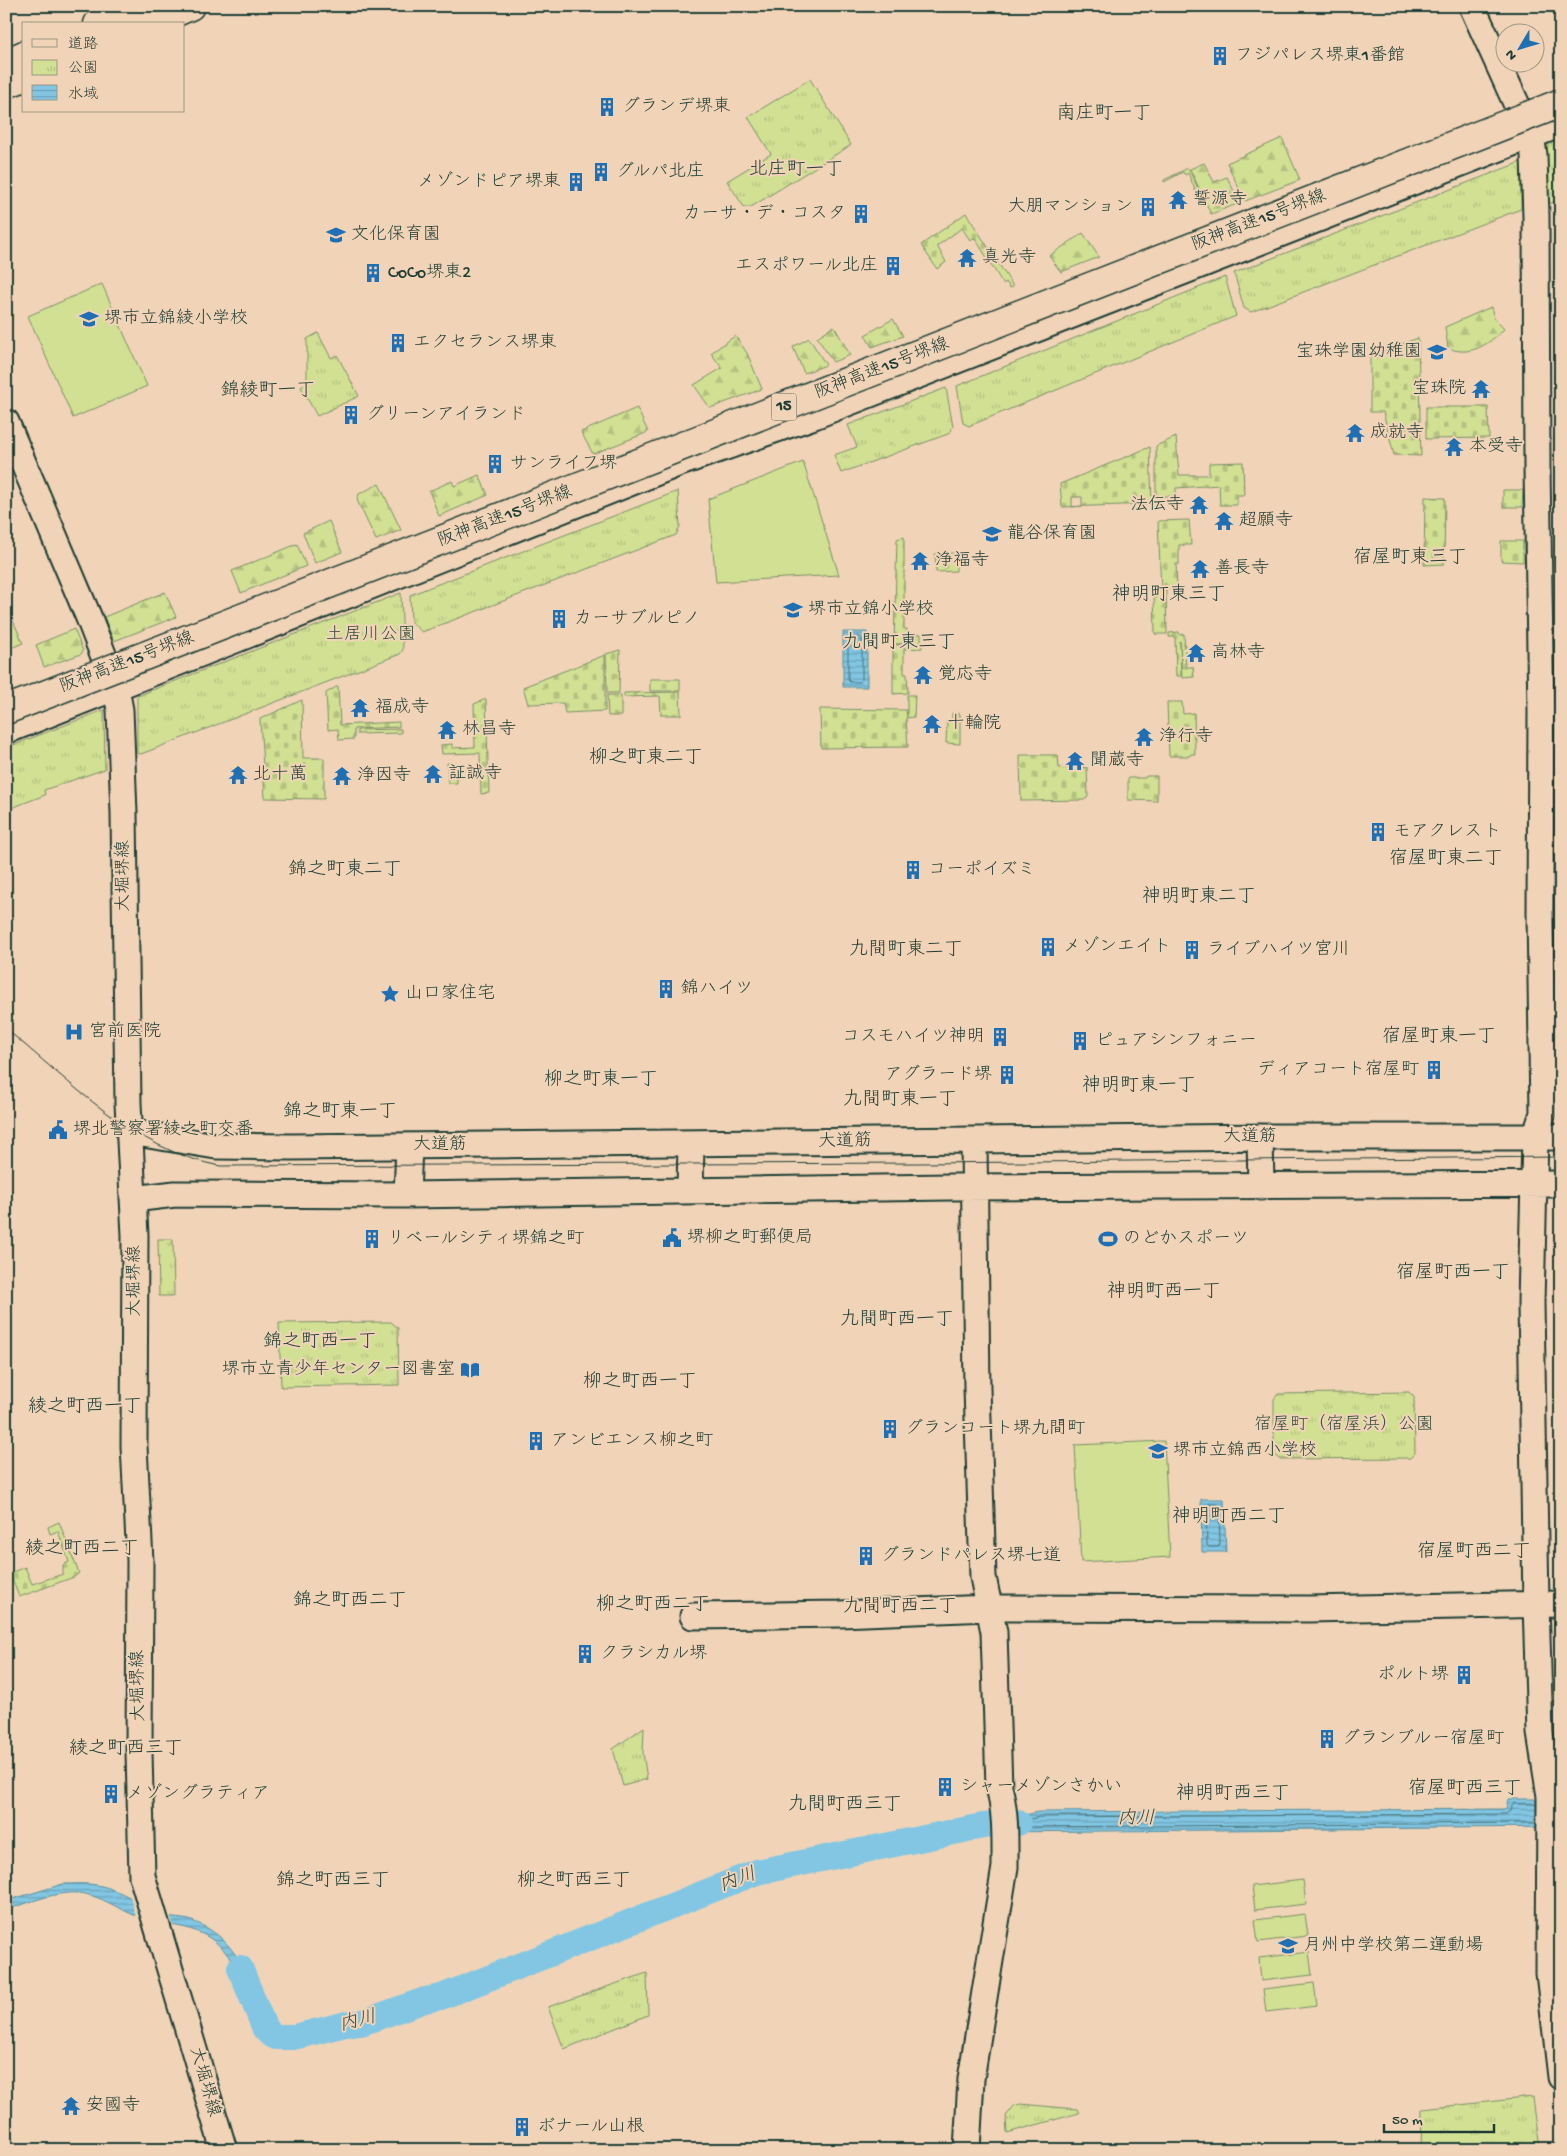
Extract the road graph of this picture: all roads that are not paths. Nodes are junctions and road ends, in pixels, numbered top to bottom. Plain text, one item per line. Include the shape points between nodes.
1 (140, 6) edge
2 (190, 6) edge
3 (1472, 6) edge
4 (103, 22) edge
5 (154, 22) edge
6 (22, 56) edge
7 (6, 63) edge
8 (22, 78) edge
9 (6, 84) edge
10 (1561, 98) edge
11 (1561, 103) edge
12 (1561, 120) edge
13 (1561, 124) edge
14 (1526, 125) junction
15 (6, 422) edge
16 (112, 677) junction
17 (6, 706) edge
18 (6, 710) edge
19 (1551, 712) edge
20 (6, 727) edge
21 (6, 731) edge
22 (1552, 1000) edge
23 (130, 1132) junction
24 (1260, 1137) junction
25 (1535, 1137) junction
26 (1561, 1137) edge
27 (974, 1141) junction
28 (691, 1144) junction
29 (409, 1146) junction
30 (1561, 1184) edge
31 (1533, 1185) junction
32 (1261, 1186) junction
33 (975, 1187) junction
34 (690, 1190) junction
35 (407, 1195) junction
36 (134, 1199) junction
37 (1536, 1604) junction
38 (1561, 1604) edge
39 (989, 1608) junction
40 (693, 1616) dead end
41 (1561, 2076) edge
42 (224, 2150) edge
43 (968, 2150) edge

1 - 4 main road
2 - 5 main road
3 - 14 street
6 - 7 main road
8 - 9 main road
10 - 14 street
11 - 18 main road, 阪神高速15号堺線 / 15, bridge
12 - 20 main road, 阪神高速15号堺線 / 15 via 371,580
13 - 14 street
14 - 16 street via 814,416 677,454
14 - 19 street via 1534,155 1537,468
15 - 16 street, 大堀堺線
16 - 17 street
16 - 21 street
16 - 23 street, 大堀堺線 via 120,710
19 - 22 street via 1539,802
22 - 25 street via 1543,1113
23 - 29 street, 大道筋 via 216,1146
23 - 36 street, 大堀堺線
24 - 25 street, 大道筋
24 - 27 street, 大道筋
24 - 32 street
25 - 26 street, 大道筋
25 - 31 street
27 - 28 street, 大道筋
27 - 33 street
28 - 29 street, 大道筋
28 - 34 street
29 - 35 street
30 - 31 street
31 - 32 street
31 - 37 street via 1531,1303
32 - 33 street
33 - 34 street
33 - 39 street via 983,1577
34 - 35 street
35 - 36 street via 175,1194
36 - 42 street, 大堀堺線 via 134,1446 140,1561 142,1876
37 - 38 street
37 - 39 street via 1308,1609
37 - 41 street via 1540,1733 1550,1796 1549,1972
39 - 40 street
39 - 43 street via 994,1632 1005,1867 970,2079

